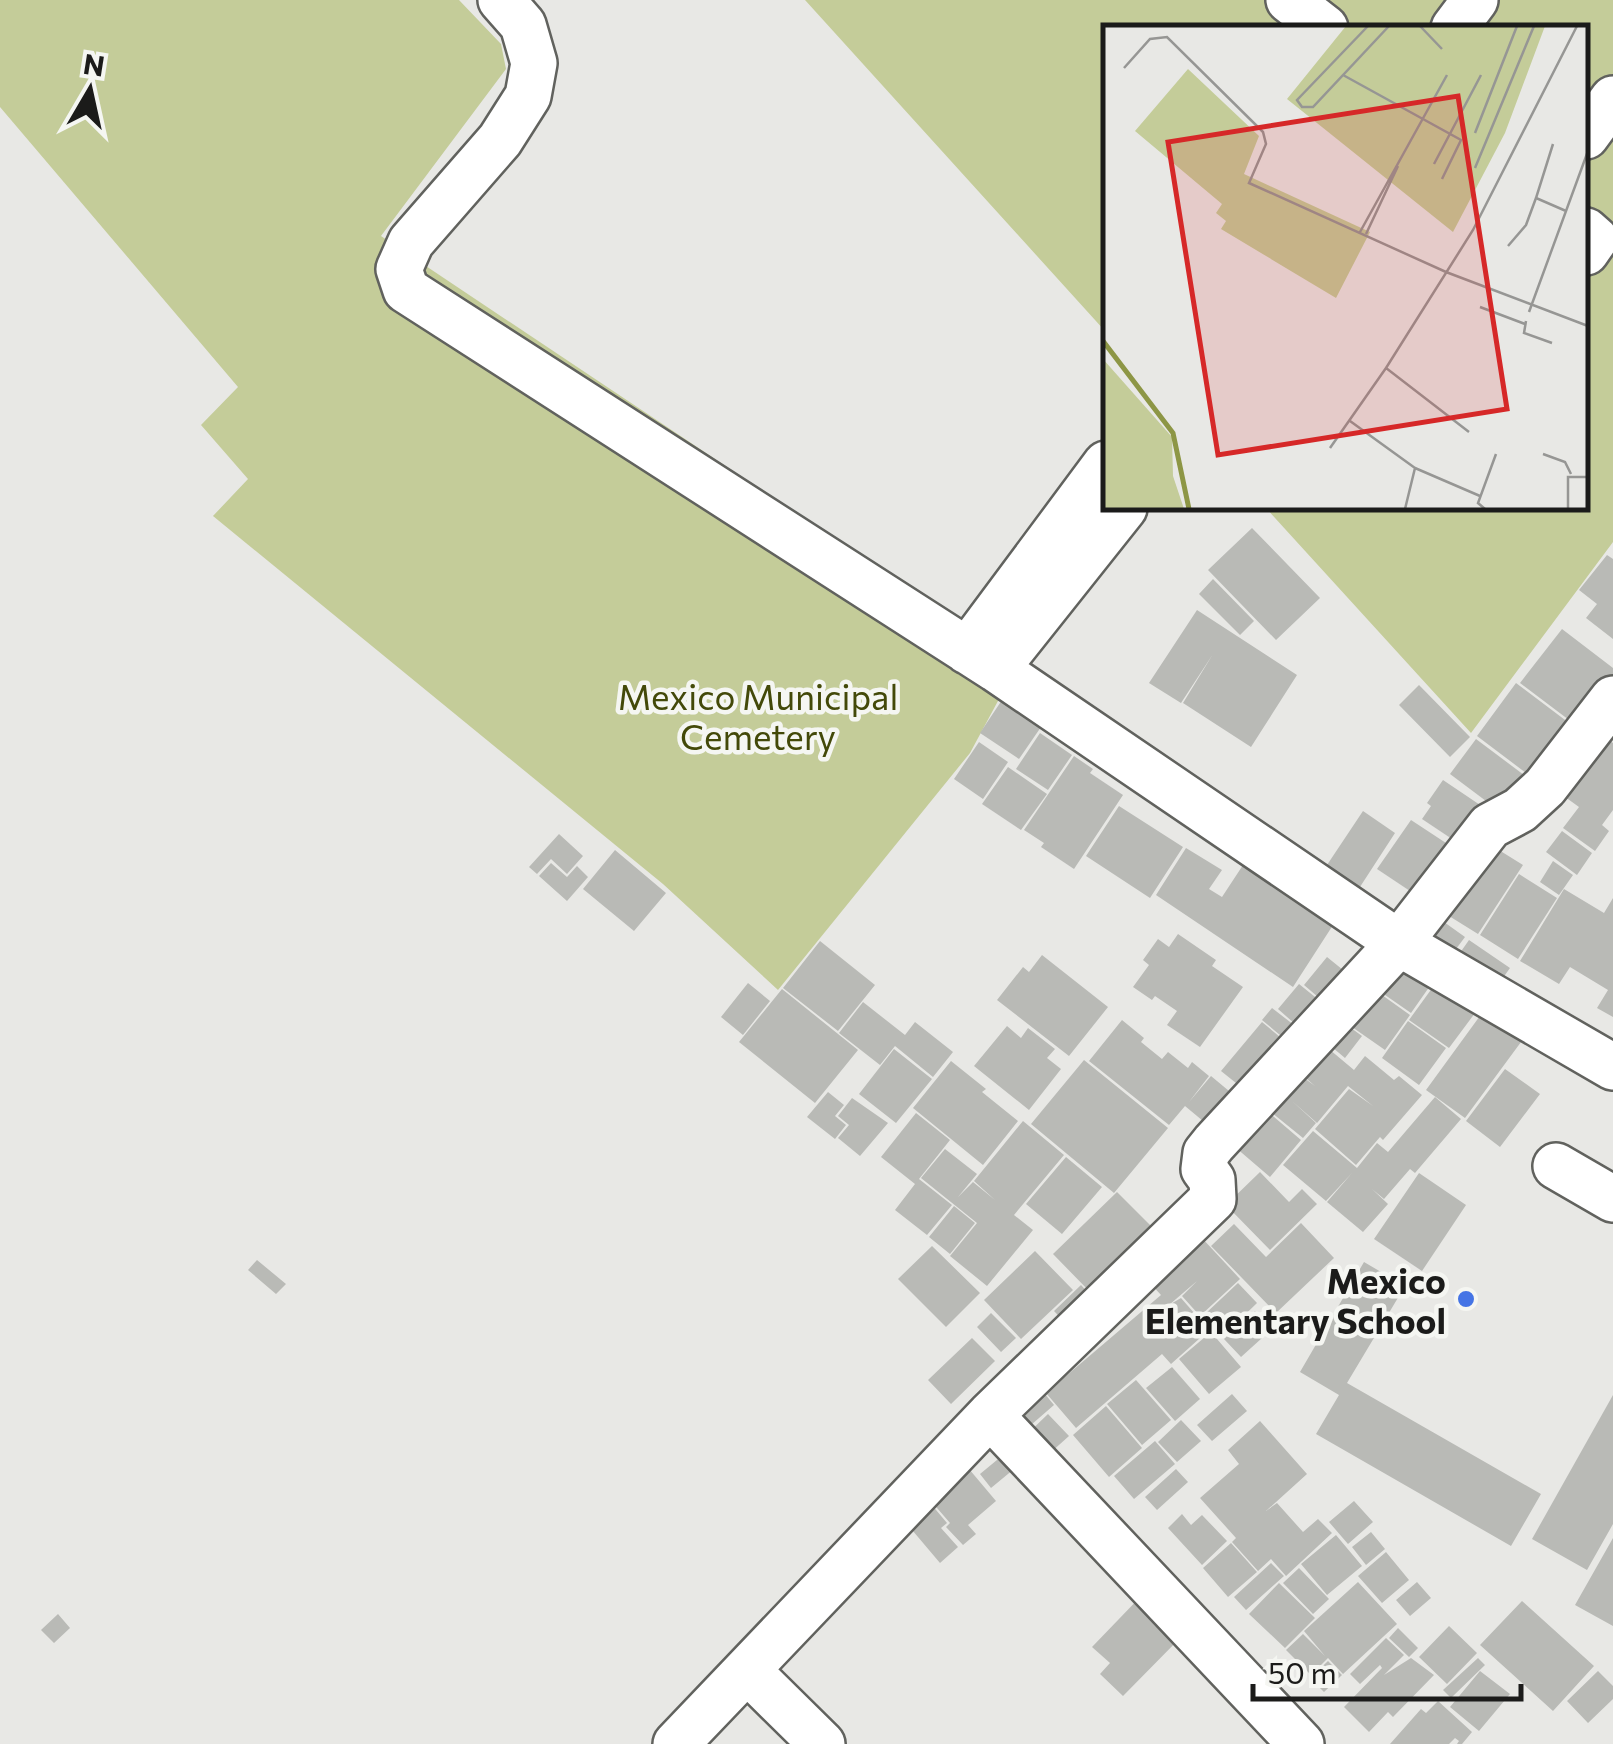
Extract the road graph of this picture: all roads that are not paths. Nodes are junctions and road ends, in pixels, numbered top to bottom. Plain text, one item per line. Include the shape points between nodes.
1 (502, 0) edge
2 (1289, 0) edge
3 (1475, 0) edge
4 (1320, 25) edge
5 (1456, 25) edge
6 (1613, 99) edge
7 (1588, 133) edge
8 (1103, 469) edge
9 (1122, 510) edge
10 (982, 660) junction
11 (1613, 699) edge
12 (1399, 943) junction
13 (1613, 1067) edge
14 (1556, 1166) dead end
15 (1613, 1199) edge
16 (990, 1415) junction
17 (748, 1671) junction
18 (676, 1744) edge
19 (822, 1744) edge
20 (1301, 1744) edge

1 - 10 street via 523,25 534,63 528,96 500,140 410,242 399,269 406,290
2 - 4 street
3 - 5 street
6 - 7 street
8 - 10 street
9 - 10 street
10 - 12 street
11 - 12 street via 1545,787 1490,826
12 - 13 street
12 - 16 street via 1206,1153 1214,1199
14 - 15 street
16 - 17 street
16 - 20 street
17 - 18 street
17 - 19 street

